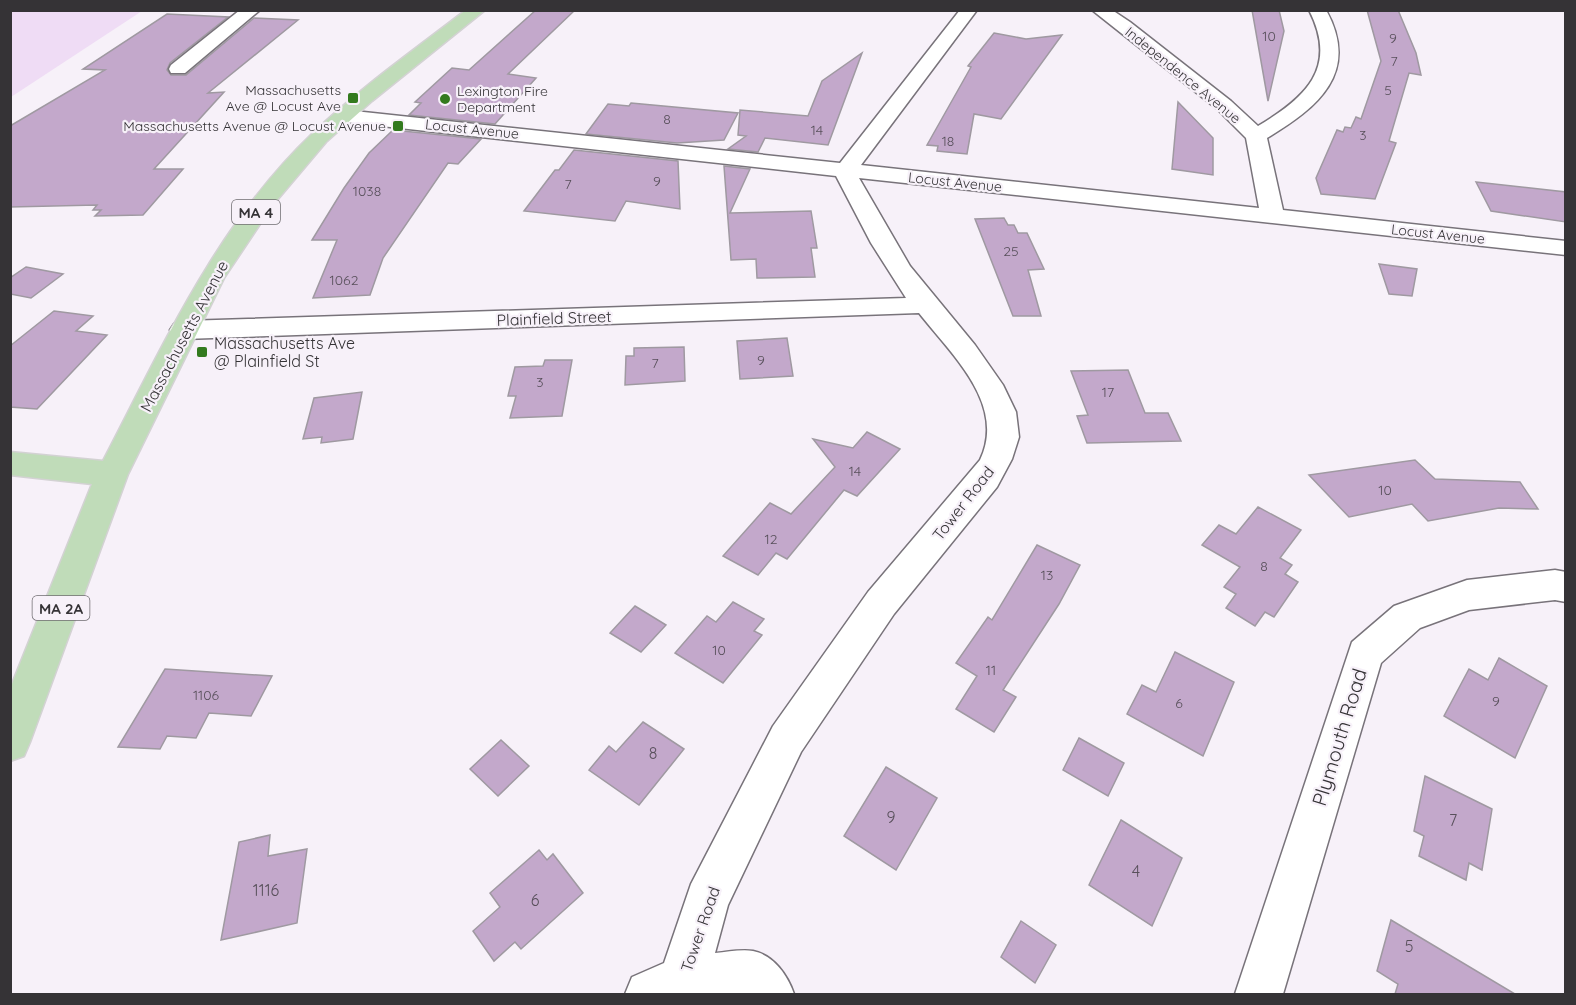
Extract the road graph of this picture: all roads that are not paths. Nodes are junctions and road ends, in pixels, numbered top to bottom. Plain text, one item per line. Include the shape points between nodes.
1 (252, 10) edge
2 (477, 10) edge
3 (969, 10) edge
4 (1100, 10) edge
5 (1317, 10) edge
6 (178, 69) dead end
7 (345, 116) junction
8 (1256, 136) junction
9 (846, 170) junction
10 (1272, 216) junction
11 (1566, 248) edge
12 (925, 305) junction
13 (184, 330) junction
14 (10, 464) edge
15 (112, 474) junction
16 (1566, 587) edge
17 (10, 742) edge
18 (666, 987) edge
19 (770, 994) edge
20 (1259, 994) edge

1 - 6 street
2 - 7 main road, Massachusetts Avenue / MA 4
3 - 9 street
4 - 8 street, Independence Avenue via 1224,105
5 - 8 street via 1330,51 1327,76 1292,115
7 - 9 street, Locust Avenue
7 - 13 main road, Massachusetts Avenue / MA 4 via 319,138 263,202 211,279
8 - 10 street, Independence Avenue
9 - 10 street, Locust Avenue
9 - 12 street, Tower Road via 848,181 895,264
10 - 11 street, Locust Avenue
12 - 13 street, Plainfield Street
12 - 18 street, Tower Road via 971,360 1000,411 1004,430 995,464 881,603 787,739
13 - 15 main road, Massachusetts Avenue / MA 4
14 - 15 main road
15 - 17 main road, Massachusetts Avenue / MA 2A
16 - 20 street, Plymouth Road via 1467,595 1407,617 1365,654
18 - 19 street via 753,975

